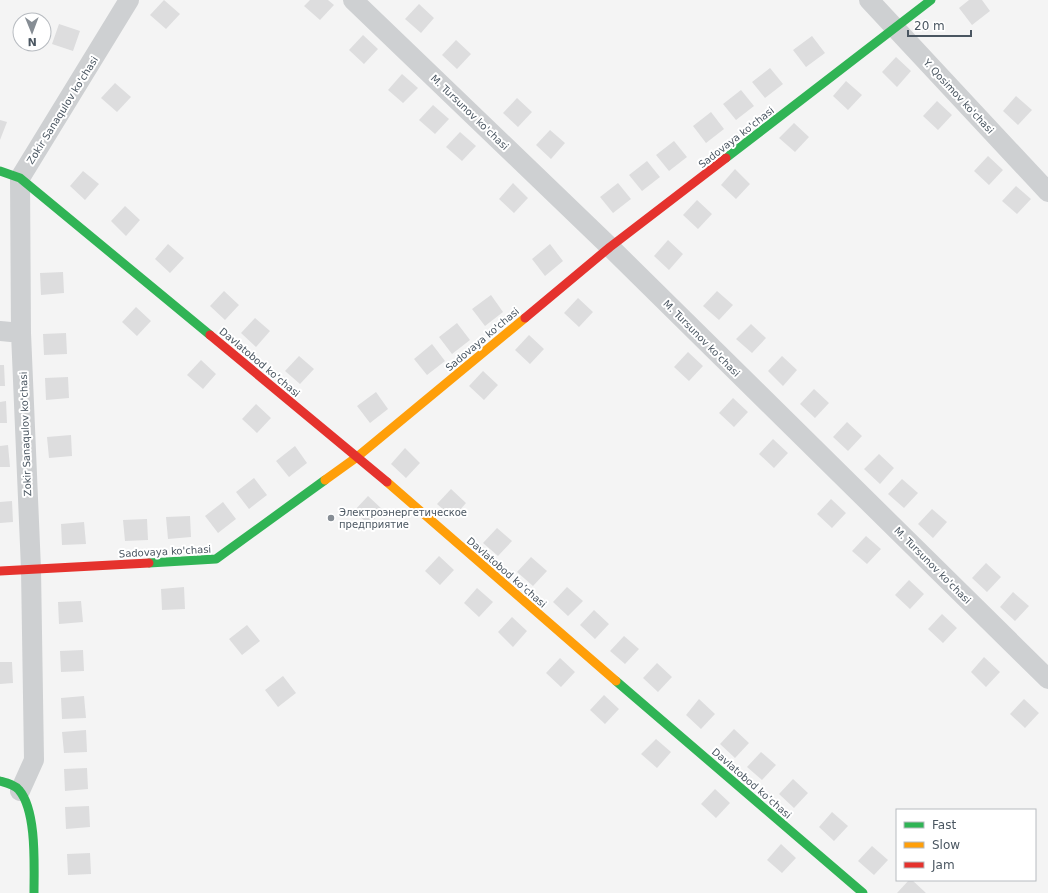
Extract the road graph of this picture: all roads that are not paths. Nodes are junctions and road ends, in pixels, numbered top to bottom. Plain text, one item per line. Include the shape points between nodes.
1 (129, 0) edge
2 (353, 0) edge
3 (869, 0) edge
4 (931, 0) edge
5 (895, 28) junction
6 (0, 171) edge
7 (20, 178) junction
8 (1048, 192) edge
9 (610, 247) junction
10 (0, 331) edge
11 (21, 333) junction
12 (357, 457) junction
13 (31, 570) junction
14 (0, 571) edge
15 (1048, 679) edge
16 (0, 781) edge
17 (20, 790) junction
18 (34, 893) edge
19 (863, 893) edge

1 - 7 street, Zokir Sanaqulov ko'chasi
2 - 9 street, M. Tursunov ko'chasi
3 - 5 street, Y. Qosimov ko'chasi
4 - 5 street, Sadovaya ko'chasi
5 - 8 street, Y. Qosimov ko'chasi
5 - 9 street, Sadovaya ko'chasi
6 - 7 street, Davlatobod ko’chasi
7 - 11 street, Zokir Sanaqulov ko'chasi
7 - 12 street, Davlatobod ko’chasi
9 - 12 street, Sadovaya ko'chasi
9 - 15 street, M. Tursunov ko'chasi
10 - 11 street
11 - 13 street, Zokir Sanaqulov ko'chasi
12 - 13 street, Sadovaya ko'chasi via 216,559
12 - 19 street, Davlatobod ko’chasi
13 - 14 street, Sadovaya ko'chasi
13 - 17 street, Zokir Sanaqulov ko'chasi via 34,760
16 - 17 street
17 - 18 street via 32,828

